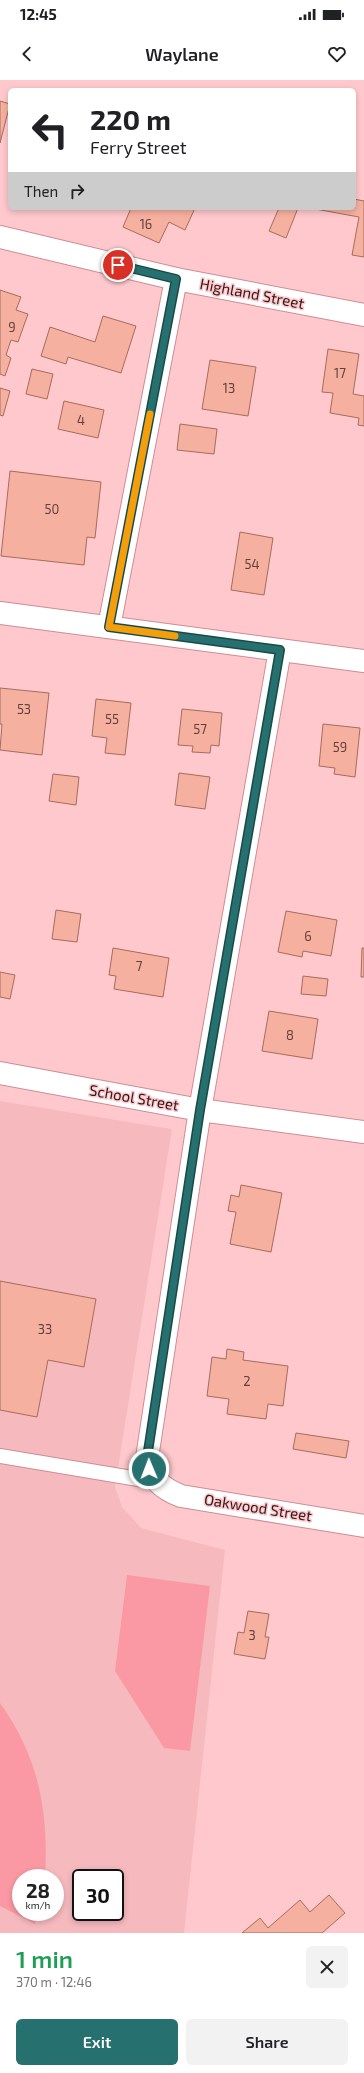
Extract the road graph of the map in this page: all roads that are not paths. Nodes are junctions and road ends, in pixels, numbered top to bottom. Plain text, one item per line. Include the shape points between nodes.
1 (0, 237) edge
2 (176, 279) junction
3 (364, 315) edge
4 (0, 613) edge
5 (109, 627) junction
6 (280, 650) junction
7 (364, 661) edge
8 (0, 1073) edge
9 (200, 1110) junction
10 (364, 1132) edge
11 (0, 1456) edge
12 (156, 1482) junction
13 (364, 1526) edge

1 - 2 street, Highland Street
2 - 3 street, Highland Street
2 - 5 street
4 - 5 street
5 - 6 street
6 - 7 street
6 - 9 street
8 - 9 street, School Street
9 - 10 street, School Street
9 - 12 street via 147,1458
11 - 12 lane
12 - 13 street, Oakwood Street via 182,1496

